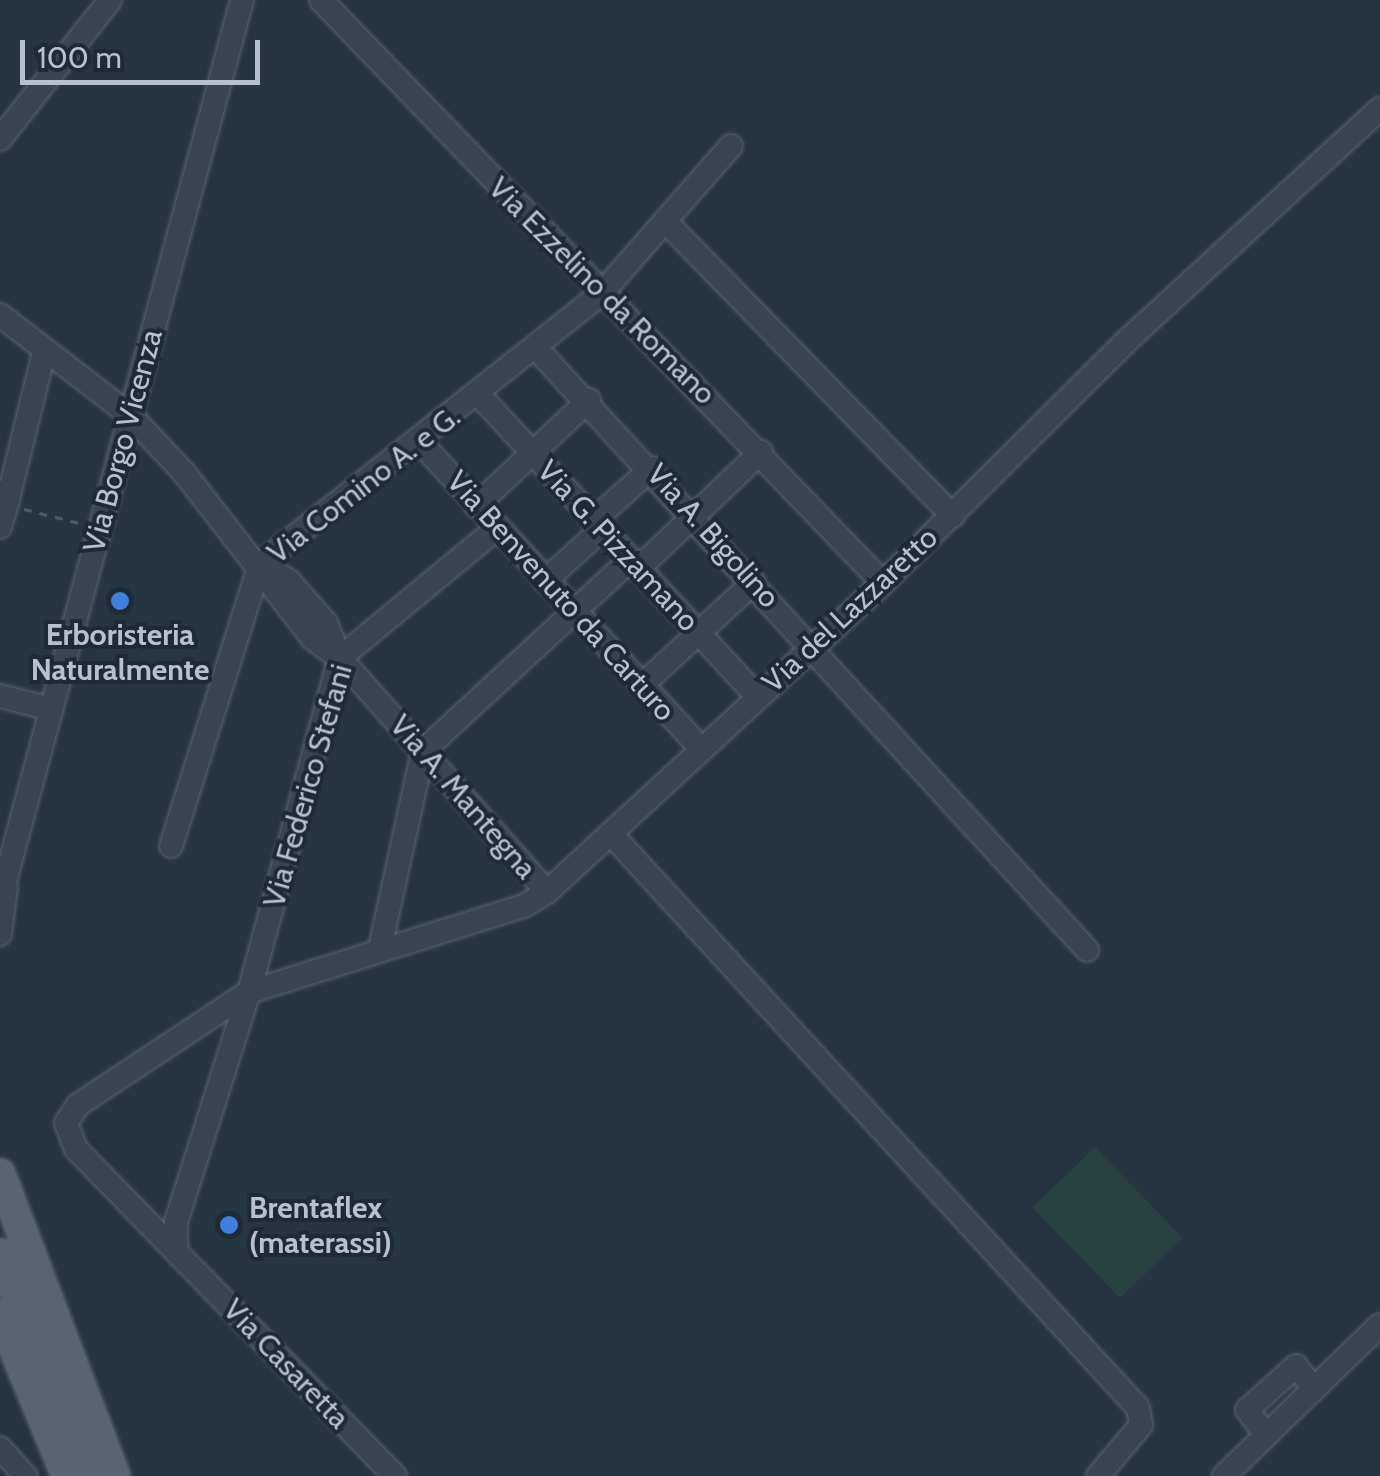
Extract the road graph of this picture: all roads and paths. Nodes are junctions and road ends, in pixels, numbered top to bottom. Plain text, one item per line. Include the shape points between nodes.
1 (110, 0) edge
2 (242, 0) edge
3 (321, 0) edge
4 (1380, 109) edge
5 (0, 139) edge
6 (731, 146) dead end
7 (664, 221) junction
8 (602, 293) junction
9 (0, 315) edge
10 (536, 348) junction
11 (44, 352) junction
12 (479, 395) junction
13 (589, 400) junction
14 (131, 416) junction
15 (421, 443) junction
16 (761, 452) junction
17 (532, 454) junction
18 (652, 468) junction
19 (5, 498) edge
20 (476, 506) junction
21 (694, 516) junction
22 (954, 516) junction
23 (598, 524) junction
24 (0, 527) edge
25 (100, 528) junction
26 (497, 528) junction
27 (260, 564) junction
28 (634, 564) junction
29 (545, 581) junction
30 (754, 582) junction
31 (882, 583) junction
32 (573, 612) junction
33 (699, 633) junction
34 (812, 644) junction
35 (340, 658) junction
36 (642, 685) junction
37 (0, 696) edge
38 (757, 696) junction
39 (51, 709) junction
40 (701, 749) junction
41 (423, 751) junction
42 (611, 834) junction
43 (170, 846) dead end
44 (3, 892) edge
45 (547, 892) junction
46 (0, 934) edge
47 (380, 948) junction
48 (1087, 950) dead end
49 (249, 992) junction
50 (0, 1174) edge
51 (176, 1251) junction
52 (0, 1254) edge
53 (0, 1314) edge
54 (1380, 1325) edge
55 (0, 1333) edge
56 (18, 1361) junction
57 (0, 1448) edge
58 (24, 1476) edge
59 (68, 1476) edge
60 (92, 1476) edge
61 (115, 1476) edge
62 (395, 1476) edge
63 (1098, 1476) edge
64 (1224, 1476) edge

1 - 5 street
2 - 14 street, Via Borgo Vicenza
3 - 8 street, Via Ezzelino da Romano
4 - 22 street, Via del Lazzaretto via 1131,337
6 - 7 street, Via Comino A. e G.
7 - 8 street, Via Comino A. e G.
7 - 22 street
8 - 10 street, Via Comino A. e G.
8 - 16 street, Via Ezzelino da Romano
9 - 11 street, Via A. Mantegna
10 - 12 street, Via Comino A. e G.
10 - 13 street, Via A. Bigolino
11 - 14 street, Via A. Mantegna
11 - 19 street
12 - 15 street, Via Comino A. e G.
12 - 17 street, Via G. Pizzamano
13 - 17 street
13 - 18 street, Via A. Bigolino
14 - 25 street, Via Borgo Vicenza
14 - 27 street, Via A. Mantegna
15 - 20 street, Via Benvenuto da Carturo
15 - 27 street, Via Comino A. e G.
16 - 21 street
16 - 31 street, Via Ezzelino da Romano
17 - 20 street
17 - 23 street, Via G. Pizzamano
18 - 21 street, Via A. Bigolino
18 - 23 street
19 - 24 street
19 - 25 path
20 - 26 street, Via Benvenuto da Carturo
21 - 28 street
21 - 30 street, Via A. Bigolino
22 - 31 street, Via del Lazzaretto
23 - 28 street, Via G. Pizzamano
23 - 29 street
25 - 39 street, Via Borgo Vicenza
26 - 29 street, Via Benvenuto da Carturo
26 - 35 street, Via Federico Stefani
27 - 35 street, Via A. Mantegna via 312,638
27 - 43 street, Via Comino A. e G.
28 - 32 street
28 - 33 street, Via G. Pizzamano
29 - 32 street, Via Benvenuto da Carturo
30 - 33 street
30 - 34 street, Via A. Bigolino
31 - 34 street, Via del Lazzaretto
32 - 36 street, Via Benvenuto da Carturo
32 - 41 street
33 - 36 street
33 - 38 street, Via G. Pizzamano
34 - 38 street, Via del Lazzaretto
34 - 48 street, Via A. Bigolino via 894,744
35 - 41 street, Via A. Mantegna
35 - 49 street, Via Federico Stefani
36 - 40 street, Via Benvenuto da Carturo
37 - 39 street
38 - 40 street, Via del Lazzaretto
39 - 44 street, Via Borgo Vicenza
40 - 42 street, Via del Lazzaretto
41 - 45 street, Via A. Mantegna
41 - 47 street
42 - 45 street, Via del Lazzaretto
42 - 63 street via 1138,1408 1142,1425
44 - 46 street, Via Borgo Vicenza
45 - 47 street, Via del Lazzaretto via 524,906
47 - 49 street, Via del Lazzaretto
49 - 51 street, Via Federico Stefani via 176,1222
49 - 51 street via 78,1105 66,1123 76,1148
50 - 61 main road
51 - 62 street, Via Casaretta
52 - 60 main road
53 - 56 main road
54 - 64 street
55 - 56 street
56 - 59 main road
57 - 58 street

